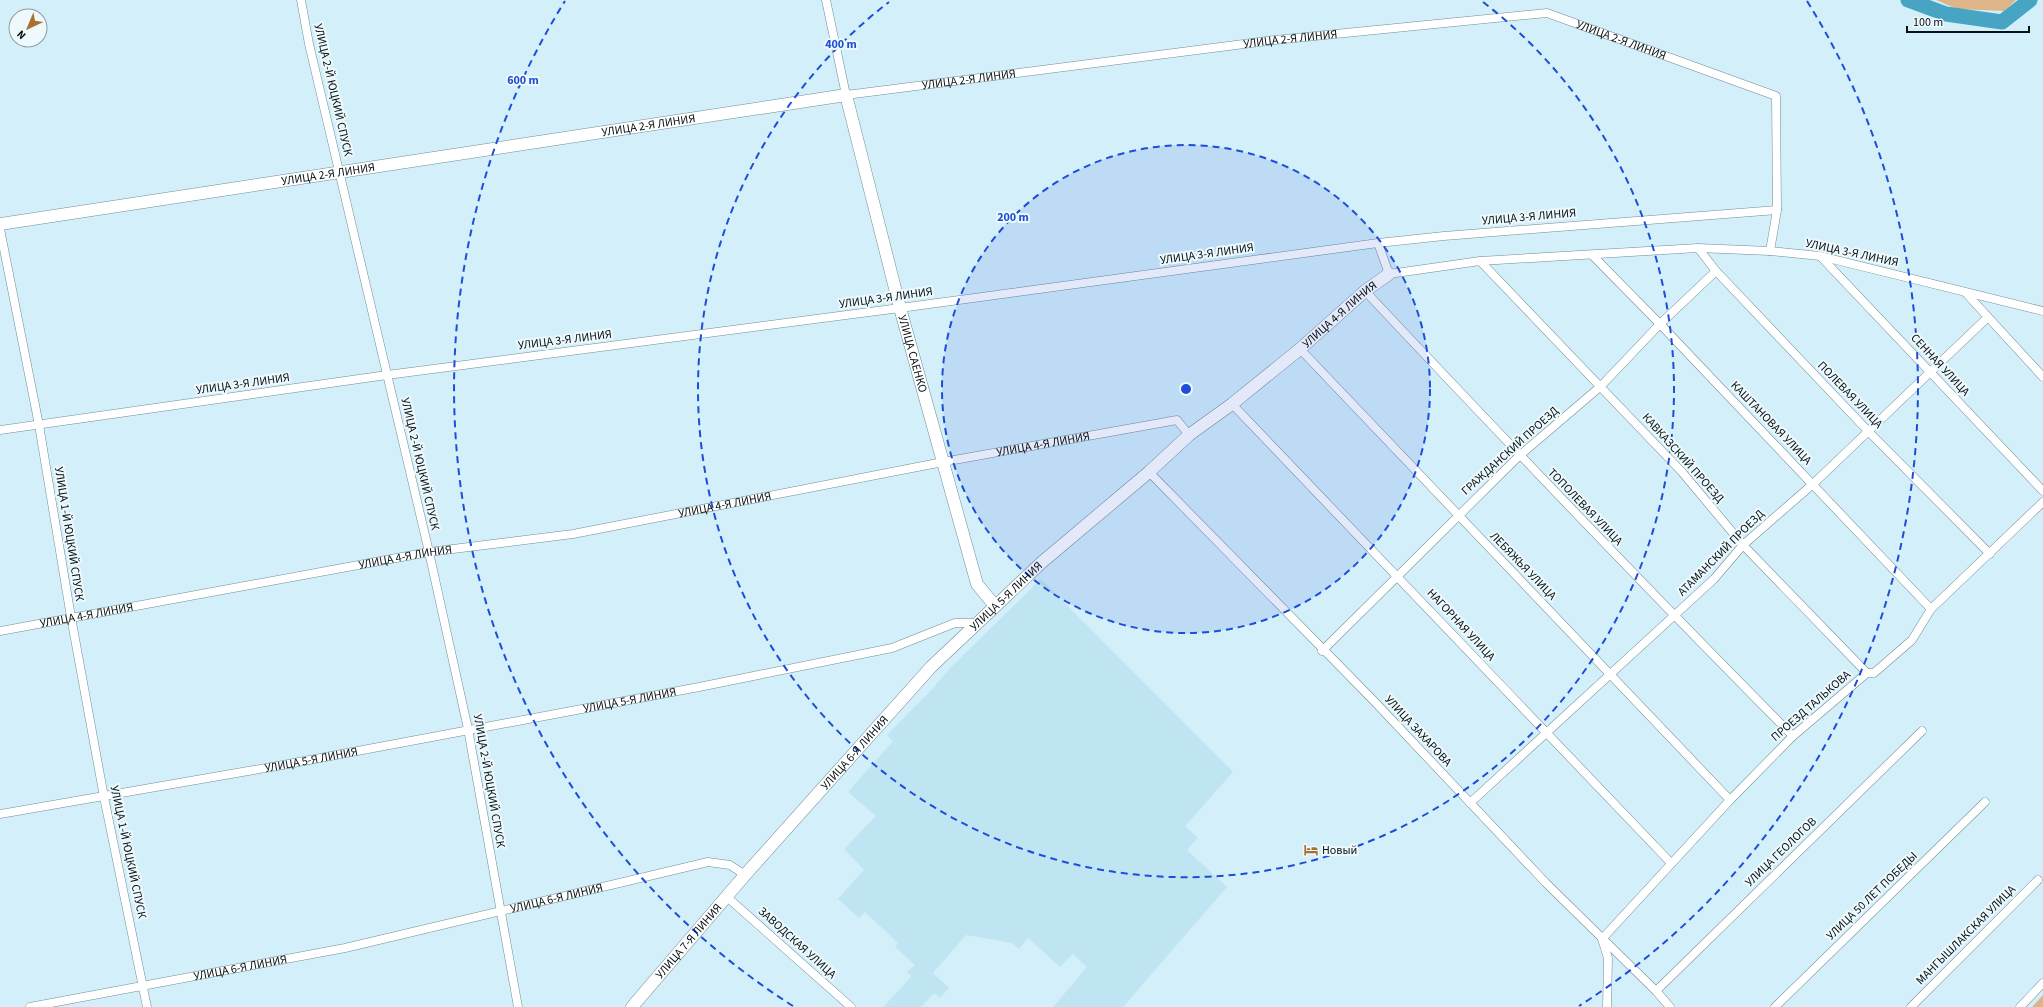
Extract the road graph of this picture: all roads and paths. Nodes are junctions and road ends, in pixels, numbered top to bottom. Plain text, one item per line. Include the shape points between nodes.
1 (301, 0) edge
2 (826, 0) edge
3 (846, 95) junction
4 (340, 172) junction
5 (1777, 210) junction
6 (0, 224) edge
7 (0, 229) edge
8 (1378, 243) junction
9 (1698, 248) junction
10 (1770, 251) junction
11 (1592, 255) junction
12 (1820, 256) junction
13 (1480, 261) junction
14 (1716, 271) junction
15 (1389, 274) junction
16 (1365, 291) junction
17 (1965, 292) junction
18 (900, 308) junction
19 (2043, 311) edge
20 (1987, 318) junction
21 (1660, 324) junction
22 (1300, 349) junction
23 (1930, 373) junction
24 (387, 375) junction
25 (2043, 377) edge
26 (1601, 386) junction
27 (1232, 404) junction
28 (39, 425) junction
29 (0, 430) edge
30 (1867, 430) junction
31 (1189, 435) junction
32 (1519, 456) junction
33 (943, 462) junction
34 (1149, 472) junction
35 (1812, 484) junction
36 (2043, 491) edge
37 (2043, 502) edge
38 (1458, 516) junction
39 (1743, 545) junction
40 (429, 552) junction
41 (1990, 554) junction
42 (1398, 576) junction
43 (995, 606) junction
44 (1931, 609) junction
45 (1673, 616) junction
46 (71, 617) junction
47 (977, 623) junction
48 (0, 631) edge
49 (1322, 651) junction
50 (1867, 673) junction
51 (1611, 675) junction
52 (468, 729) junction
53 (1922, 731) dead end
54 (1547, 733) junction
55 (1792, 736) junction
56 (104, 797) junction
57 (1730, 800) junction
58 (1985, 802) dead end
59 (1470, 803) junction
60 (0, 814) edge
61 (1671, 863) junction
62 (745, 875) junction
63 (2038, 880) dead end
64 (727, 896) junction
65 (500, 911) junction
66 (1602, 939) junction
67 (2043, 983) edge
68 (144, 986) junction
69 (1656, 991) junction
70 (30, 1007) edge
71 (147, 1007) edge
72 (518, 1007) edge
73 (632, 1007) edge
74 (851, 1007) edge
75 (1607, 1007) edge
76 (1670, 1007) edge
77 (1776, 1007) edge
78 (1911, 1007) edge
79 (2020, 1007) edge

1 - 4 street, УЛИЦА 2-Й ЮЦКИЙ СПУСК
2 - 3 street
3 - 4 street, УЛИЦА 2-Я ЛИНИЯ
3 - 5 street, УЛИЦА 2-Я ЛИНИЯ via 1275,40 1547,13 1776,96
3 - 18 street, УЛИЦА САЕНКО
4 - 6 street, УЛИЦА 2-Я ЛИНИЯ
4 - 24 street, УЛИЦА 2-Й ЮЦКИЙ СПУСК
5 - 8 street, УЛИЦА 3-Я ЛИНИЯ
5 - 10 street, УЛИЦА 2-Я ЛИНИЯ
7 - 28 street, УЛИЦА 1-Й ЮЦКИЙ СПУСК
8 - 15 street
8 - 18 street, УЛИЦА 3-Я ЛИНИЯ
9 - 10 street, УЛИЦА 3-Я ЛИНИЯ
9 - 11 street, УЛИЦА 3-Я ЛИНИЯ
9 - 14 street, ПОЛЕВАЯ УЛИЦА
10 - 12 street, УЛИЦА 3-Я ЛИНИЯ
11 - 13 street, УЛИЦА 3-Я ЛИНИЯ
11 - 21 street, КАШТАНОВАЯ УЛИЦА
12 - 17 street, УЛИЦА 3-Я ЛИНИЯ
12 - 23 street, СЕННАЯ УЛИЦА
13 - 15 street, УЛИЦА 3-Я ЛИНИЯ
13 - 26 street, КАВКАЗСКИЙ ПРОЕЗД
14 - 21 street, ГРАЖДАНСКИЙ ПРОЕЗД
14 - 30 street, ПОЛЕВАЯ УЛИЦА
15 - 16 street, УЛИЦА 4-Я ЛИНИЯ
16 - 22 street, УЛИЦА 4-Я ЛИНИЯ
16 - 32 street, ТОПОЛЕВАЯ УЛИЦА
17 - 19 street, УЛИЦА 3-Я ЛИНИЯ
17 - 20 street
18 - 24 street, УЛИЦА 3-Я ЛИНИЯ
18 - 33 street, УЛИЦА САЕНКО
20 - 23 street, АТАМАНСКИЙ ПРОЕЗД
20 - 25 street
21 - 26 street, ГРАЖДАНСКИЙ ПРОЕЗД
21 - 35 street, КАШТАНОВАЯ УЛИЦА
22 - 27 street, УЛИЦА 4-Я ЛИНИЯ
22 - 38 street, ЛЕБЯЖЬЯ УЛИЦА
23 - 30 street, АТАМАНСКИЙ ПРОЕЗД
23 - 36 street, СЕННАЯ УЛИЦА
24 - 28 street, УЛИЦА 3-Я ЛИНИЯ
24 - 40 street, УЛИЦА 2-Й ЮЦКИЙ СПУСК
26 - 32 street, ГРАЖДАНСКИЙ ПРОЕЗД
26 - 39 street, КАВКАЗСКИЙ ПРОЕЗД via 1682,472
27 - 31 street, УЛИЦА 4-Я ЛИНИЯ
27 - 42 street, НАГОРНАЯ УЛИЦА
28 - 29 street, УЛИЦА 3-Я ЛИНИЯ
28 - 46 street, УЛИЦА 1-Й ЮЦКИЙ СПУСК
30 - 35 street, АТАМАНСКИЙ ПРОЕЗД
30 - 41 street, ПОЛЕВАЯ УЛИЦА
31 - 33 street, УЛИЦА 4-Я ЛИНИЯ via 1177,420
31 - 34 street, УЛИЦА 5-Я ЛИНИЯ
32 - 38 street, ГРАЖДАНСКИЙ ПРОЕЗД
32 - 45 street, ТОПОЛЕВАЯ УЛИЦА
33 - 40 street, УЛИЦА 4-Я ЛИНИЯ via 573,534
33 - 43 street, УЛИЦА САЕНКО via 977,584
34 - 43 street, УЛИЦА 5-Я ЛИНИЯ via 1041,563
34 - 49 street, УЛИЦА ЗАХАРОВА
35 - 39 street, АТАМАНСКИЙ ПРОЕЗД
35 - 44 street, КАШТАНОВАЯ УЛИЦА
37 - 41 street, ПРОЕЗД ТАЛЬКОВА
38 - 42 street, ГРАЖДАНСКИЙ ПРОЕЗД
38 - 51 street, ЛЕБЯЖЬЯ УЛИЦА
39 - 45 street, АТАМАНСКИЙ ПРОЕЗД via 1714,579
39 - 50 street, КАВКАЗСКИЙ ПРОЕЗД
40 - 46 street, УЛИЦА 4-Я ЛИНИЯ
40 - 52 street, УЛИЦА 2-Й ЮЦКИЙ СПУСК
41 - 44 street, ПРОЕЗД ТАЛЬКОВА
42 - 49 street, ГРАЖДАНСКИЙ ПРОЕЗД
42 - 54 street, НАГОРНАЯ УЛИЦА
43 - 47 street, УЛИЦА 5-Я ЛИНИЯ
44 - 50 street, ПРОЕЗД ТАЛЬКОВА via 1912,640 1874,673
45 - 51 street, АТАМАНСКИЙ ПРОЕЗД
45 - 55 street, ТОПОЛЕВАЯ УЛИЦА
46 - 48 street, УЛИЦА 4-Я ЛИНИЯ
46 - 56 street, УЛИЦА 1-Й ЮЦКИЙ СПУСК
47 - 52 street, УЛИЦА 5-Я ЛИНИЯ via 955,624 892,648 699,687
47 - 62 street, УЛИЦА 6-Я ЛИНИЯ via 931,667
49 - 59 street, УЛИЦА ЗАХАРОВА via 1373,700
50 - 55 street, ПРОЕЗД ТАЛЬКОВА
51 - 54 street, АТАМАНСКИЙ ПРОЕЗД
51 - 57 street, ЛЕБЯЖЬЯ УЛИЦА
52 - 56 street, УЛИЦА 5-Я ЛИНИЯ
52 - 65 street, УЛИЦА 2-Й ЮЦКИЙ СПУСК
53 - 69 street, УЛИЦА ГЕОЛОГОВ
54 - 59 street, АТАМАНСКИЙ ПРОЕЗД
54 - 61 street, НАГОРНАЯ УЛИЦА
55 - 57 street, ПРОЕЗД ТАЛЬКОВА
56 - 60 street, УЛИЦА 5-Я ЛИНИЯ
56 - 68 street, УЛИЦА 1-Й ЮЦКИЙ СПУСК
57 - 61 street, ПРОЕЗД ТАЛЬКОВА
58 - 77 street, УЛИЦА 50 ЛЕТ ПОБЕДЫ
59 - 66 street, УЛИЦА ЗАХАРОВА
61 - 66 street, ПРОЕЗД ТАЛЬКОВА
62 - 64 street, УЛИЦА 7-Я ЛИНИЯ
62 - 65 street, УЛИЦА 6-Я ЛИНИЯ via 730,865 708,862
63 - 78 street, МАНГЫШЛАКСКАЯ УЛИЦА
64 - 73 street, УЛИЦА 7-Я ЛИНИЯ
64 - 74 street, ЗАВОДСКАЯ УЛИЦА
65 - 68 street, УЛИЦА 6-Я ЛИНИЯ via 344,948
65 - 72 street, УЛИЦА 2-Й ЮЦКИЙ СПУСК
66 - 69 street, УЛИЦА ЗАХАРОВА
66 - 75 street via 1608,958
67 - 79 street
68 - 70 street, УЛИЦА 6-Я ЛИНИЯ
68 - 71 street, УЛИЦА 1-Й ЮЦКИЙ СПУСК
69 - 76 street, УЛИЦА ЗАХАРОВА

